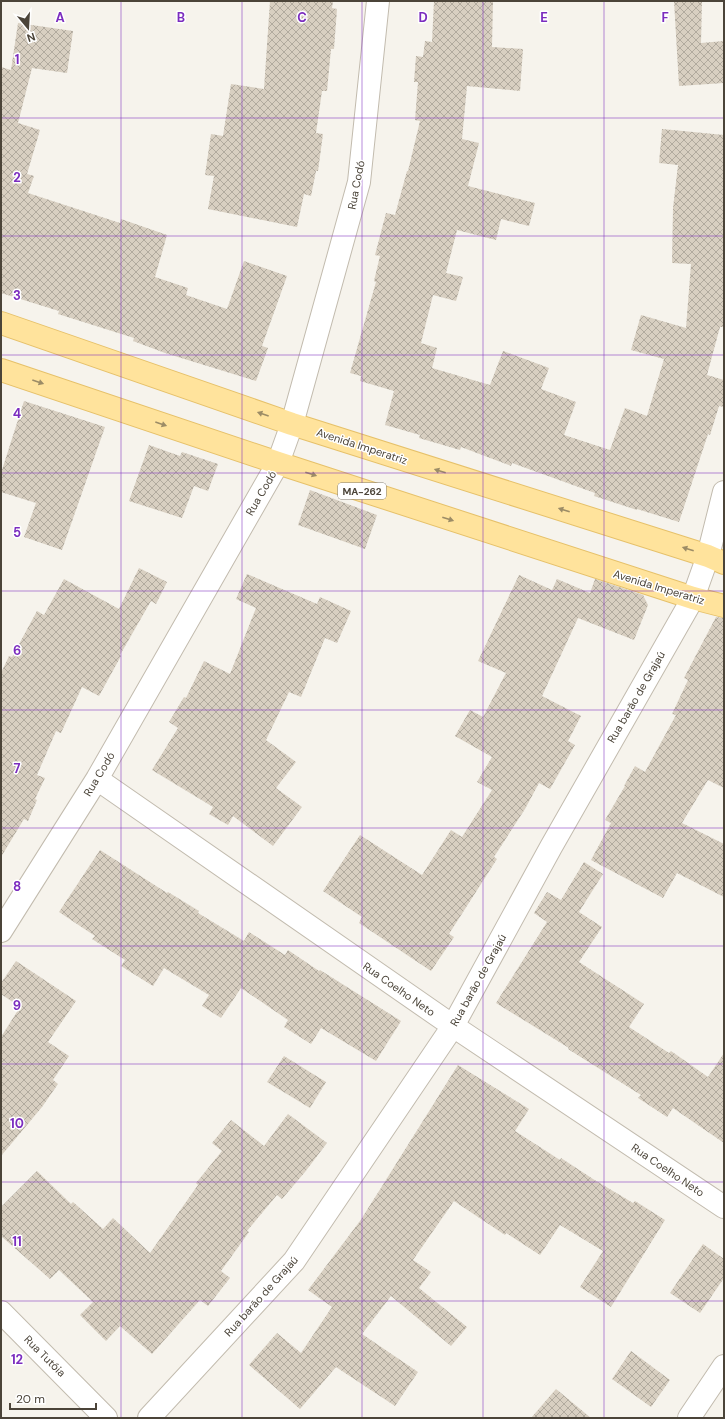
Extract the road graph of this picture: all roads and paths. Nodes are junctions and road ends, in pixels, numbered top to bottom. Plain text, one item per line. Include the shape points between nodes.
1 (378, 1) edge
2 (1, 323) edge
3 (1, 370) edge
4 (292, 424) junction
5 (278, 463) junction
6 (724, 492) edge
7 (716, 560) edge
8 (693, 598) junction
9 (724, 606) edge
10 (97, 779) junction
11 (1, 931) edge
12 (453, 1026) junction
13 (724, 1207) edge
14 (1, 1312) edge
15 (724, 1366) edge
16 (106, 1418) edge
17 (149, 1418) edge
18 (689, 1418) edge

1 - 4 street, Rua Codó via 359,182
4 -> 2 main road, Avenida Imperatriz
3 -> 5 main road, Avenida Imperatriz / MA-262
4 - 5 street, Rua Codó
7 -> 4 main road, Avenida Imperatriz
5 -> 8 main road, Avenida Imperatriz / MA-262
5 - 10 street, Rua Codó
6 - 7 street, Rua barão de Grajaú
7 - 8 street, Rua barão de Grajaú
8 - 9 main road, Avenida Imperatriz / MA-262
8 - 12 street, Rua barão de Grajaú via 551,847
10 - 11 street, Rua Codó
10 - 12 street, Rua Coelho Neto
12 - 13 street, Rua Coelho Neto
12 - 17 street, Rua barão de Grajaú via 294,1261
14 - 16 street, Rua Tutóia
15 - 18 street

